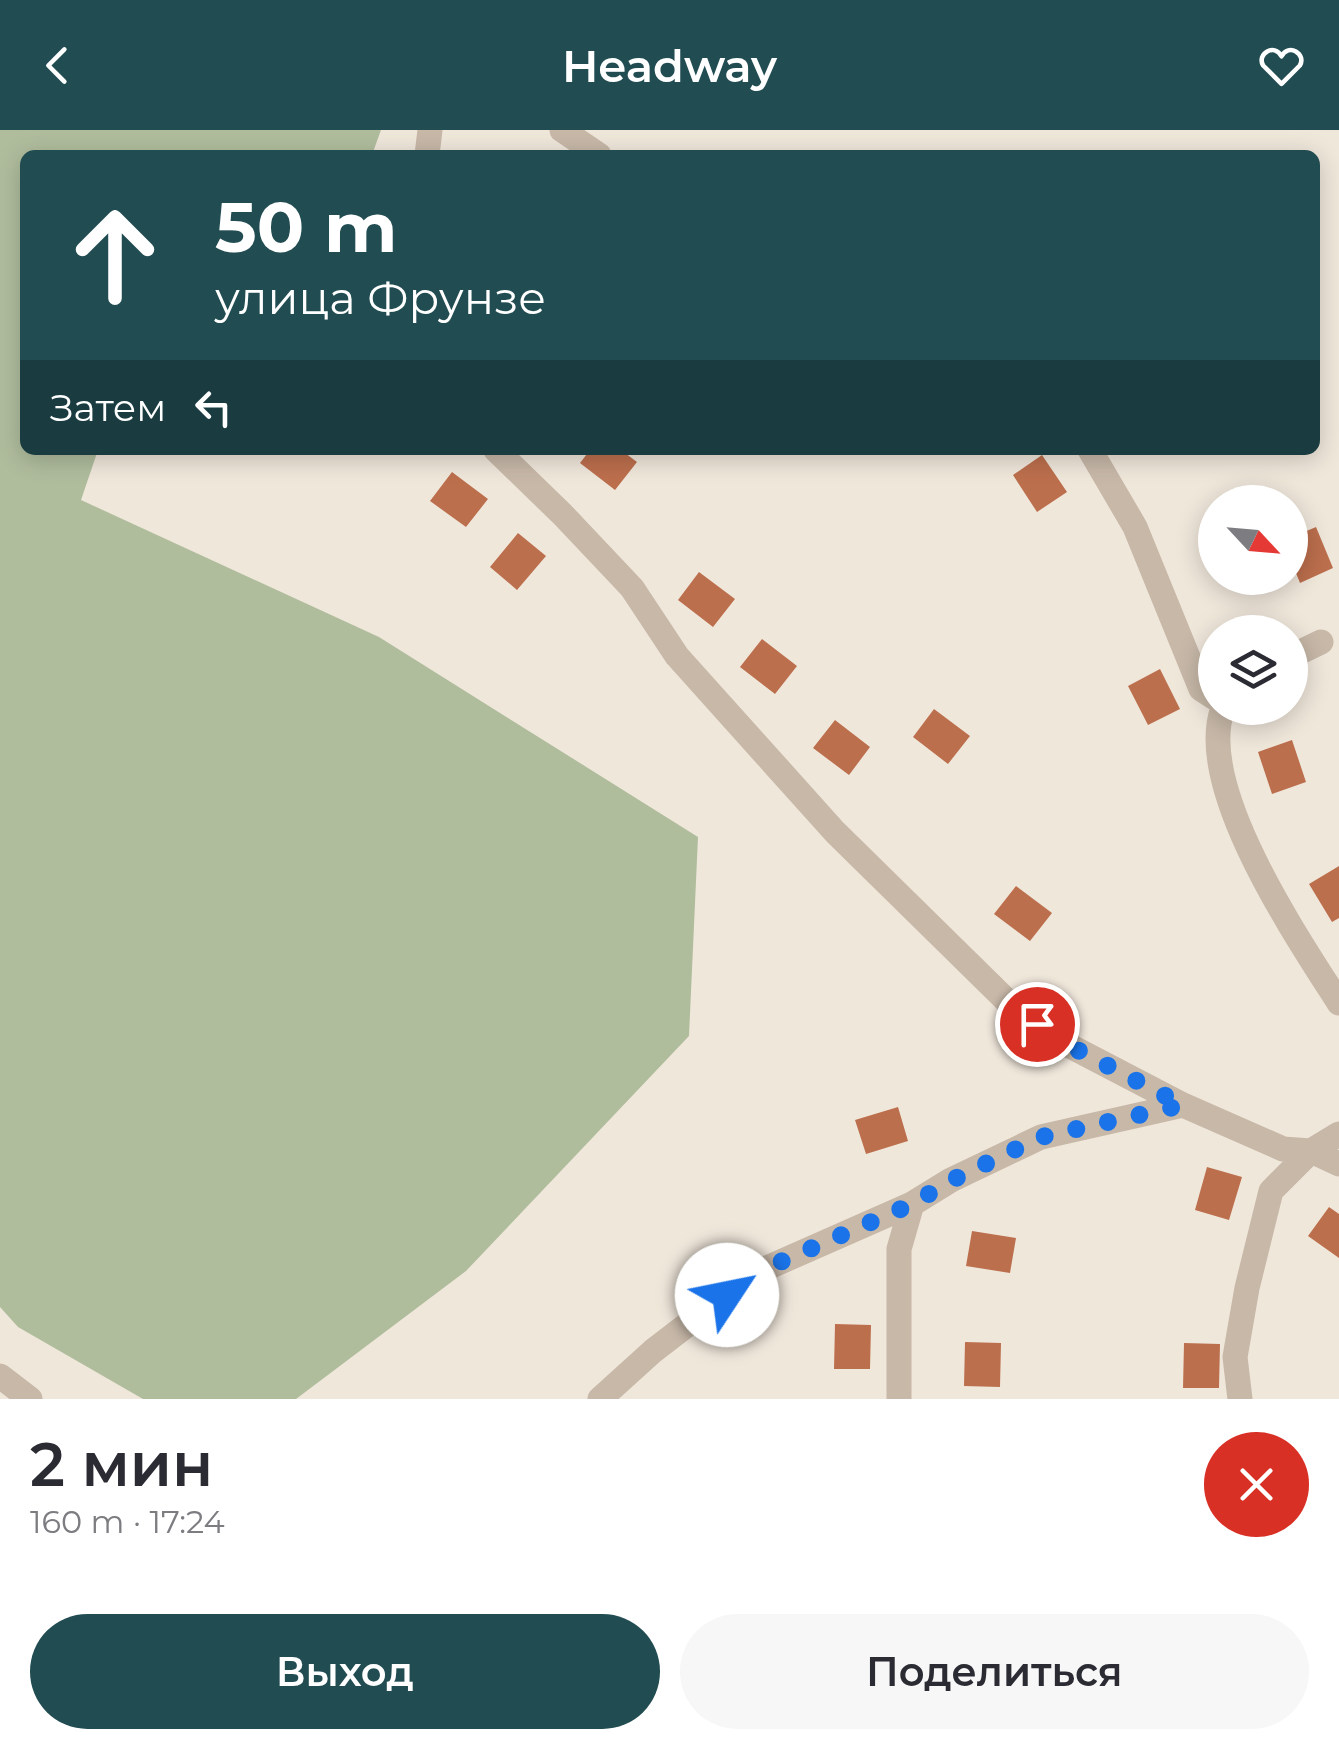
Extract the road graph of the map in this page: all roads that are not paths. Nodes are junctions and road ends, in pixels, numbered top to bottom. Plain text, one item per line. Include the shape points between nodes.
1 (562, 130) edge
2 (592, 150) edge
3 (501, 455) edge
4 (1093, 455) edge
5 (1321, 642) dead end
6 (1308, 648) edge
7 (1198, 679) edge
8 (1218, 725) edge
9 (1339, 1003) edge
10 (1183, 1105) junction
11 (1339, 1134) edge
12 (1312, 1151) junction
13 (1339, 1164) edge
14 (912, 1204) junction
15 (0, 1376) edge
16 (30, 1399) edge
17 (600, 1399) edge
18 (899, 1399) edge
19 (1240, 1399) edge

1 - 2 street
3 - 10 street via 632,588 677,656 835,832 1009,1003 1066,1044
4 - 7 street via 1135,527
5 - 6 street
8 - 9 street via 1220,764 1236,820
10 - 12 street via 1283,1149
10 - 14 street via 1041,1137
11 - 12 street
12 - 13 street
12 - 19 street via 1271,1191 1235,1357
14 - 17 street via 753,1274
14 - 18 street via 899,1249
15 - 16 street

